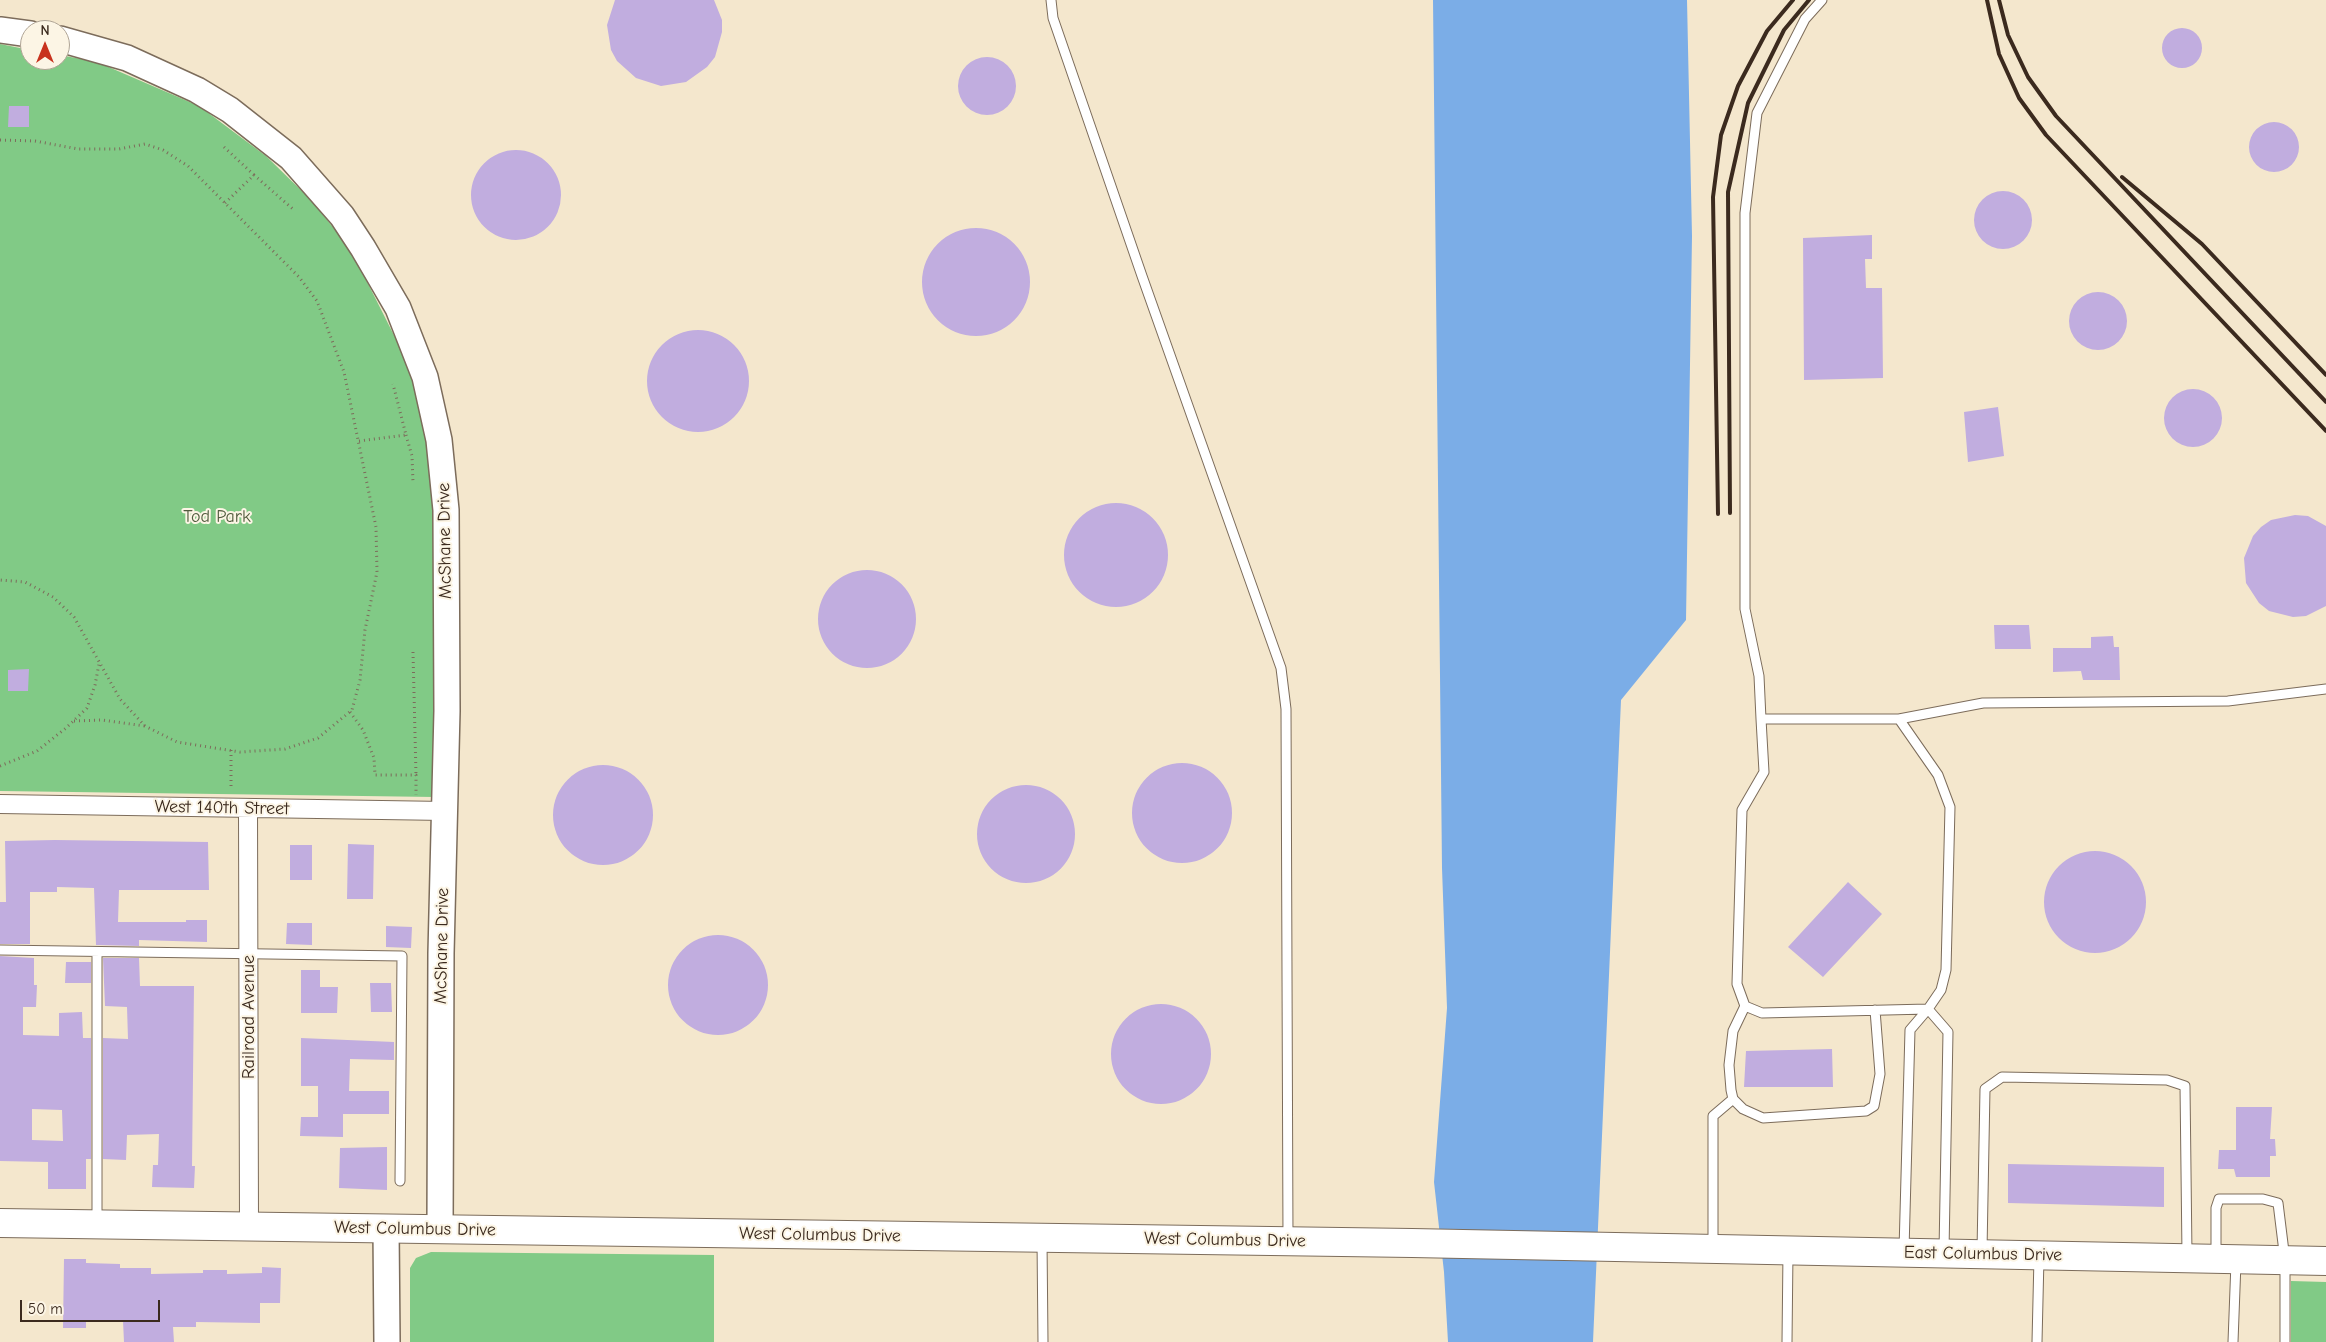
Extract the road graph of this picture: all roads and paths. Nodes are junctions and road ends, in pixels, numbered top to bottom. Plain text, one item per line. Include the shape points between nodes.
1 (1051, 0) edge
2 (1822, 0) edge
3 (0, 30) edge
4 (20, 33) edge
5 (70, 42) edge
6 (0, 140) edge
7 (224, 147) dead end
8 (254, 175) junction
9 (225, 203) junction
10 (294, 210) dead end
11 (393, 384) dead end
12 (406, 435) junction
13 (359, 441) junction
14 (413, 483) dead end
15 (0, 580) edge
16 (413, 652) dead end
17 (99, 662) junction
18 (2326, 688) edge
19 (350, 712) junction
20 (1761, 719) junction
21 (1899, 719) junction
22 (73, 721) junction
23 (144, 726) junction
24 (231, 750) junction
25 (0, 766) edge
26 (416, 775) junction
27 (0, 804) edge
28 (240, 808) junction
29 (416, 811) junction
30 (445, 811) junction
31 (0, 950) edge
32 (98, 952) junction
33 (248, 954) junction
34 (1745, 1006) junction
35 (1928, 1009) junction
36 (1875, 1010) junction
37 (1733, 1099) junction
38 (400, 1181) dead end
39 (0, 1223) edge
40 (96, 1224) junction
41 (249, 1226) junction
42 (386, 1228) junction
43 (440, 1229) junction
44 (1042, 1238) junction
45 (1288, 1241) junction
46 (1640, 1247) joint
47 (1713, 1250) junction
48 (1788, 1252) junction
49 (1904, 1252) junction
50 (1944, 1253) junction
51 (1982, 1254) junction
52 (2039, 1254) junction
53 (2187, 1258) junction
54 (2226, 1259) junction
55 (2286, 1260) junction
56 (2326, 1261) edge
57 (387, 1342) edge
58 (1043, 1342) edge
59 (1787, 1342) edge
60 (2037, 1342) edge
61 (2233, 1342) edge
62 (2286, 1342) edge

1 - 45 lane via 1053,18 1281,668 1286,709
2 - 20 lane via 1804,19 1757,113 1745,213 1745,609 1759,676
3 - 4 street
5 - 30 street, McShane Drive via 127,58 163,73 230,110 262,134 290,158 342,216 398,308 426,377 444,474
6 - 9 path via 35,141 78,149 119,149 146,144 164,150 188,166
7 - 8 path
8 - 9 path
8 - 10 path
9 - 13 path via 299,277 317,301 344,372
11 - 12 path
12 - 13 path
12 - 14 path via 412,456
13 - 19 path via 376,527 377,572 365,630 360,680
15 - 17 path via 25,582 53,598 74,617
16 - 26 path
17 - 22 path via 87,708
17 - 23 path via 120,699
18 - 21 lane via 2228,701 1983,703
19 - 24 path via 318,738 285,750
19 - 26 path via 374,758 375,775
20 - 21 lane
20 - 34 lane via 1764,772 1742,810 1737,984
21 - 35 lane via 1938,775 1950,807 1946,970 1941,990
22 - 23 path via 102,720
22 - 25 path via 37,751
23 - 24 path via 177,742
24 - 28 path
26 - 29 path
27 - 28 street, West 140th Street
28 - 29 street, West 140th Street
28 - 33 street, Railroad Avenue
29 - 30 street, West 140th Street
30 - 43 street, McShane Drive
31 - 32 lane
32 - 33 lane
32 - 40 lane
33 - 38 lane via 402,956
33 - 41 street, Railroad Avenue
34 - 36 lane via 1762,1013
34 - 37 lane via 1733,1031 1729,1065
35 - 36 lane
35 - 49 lane via 1910,1030
35 - 50 lane via 1948,1032
36 - 37 lane via 1880,1074 1874,1106 1866,1111 1762,1118 1743,1109
37 - 47 lane via 1713,1116
39 - 40 main road, West Columbus Drive
40 - 41 main road, West Columbus Drive
41 - 42 main road, West Columbus Drive
42 - 43 main road, West Columbus Drive
42 - 57 street
43 - 44 main road, West Columbus Drive
44 - 45 main road, West Columbus Drive
44 - 58 lane
45 - 46 main road, West Columbus Drive
46 - 47 main road, East Columbus Drive
47 - 48 main road, East Columbus Drive
48 - 49 main road, East Columbus Drive
48 - 59 lane
49 - 50 main road, East Columbus Drive
50 - 51 main road, East Columbus Drive
51 - 52 main road, East Columbus Drive
51 - 53 lane via 1985,1089 2002,1077 2167,1080 2185,1086
52 - 53 main road, East Columbus Drive
52 - 60 lane
53 - 54 main road, East Columbus Drive
54 - 55 main road, East Columbus Drive
54 - 55 lane via 2216,1208 2219,1199 2263,1199 2278,1203
54 - 61 lane
55 - 56 main road, East Columbus Drive
55 - 62 lane

